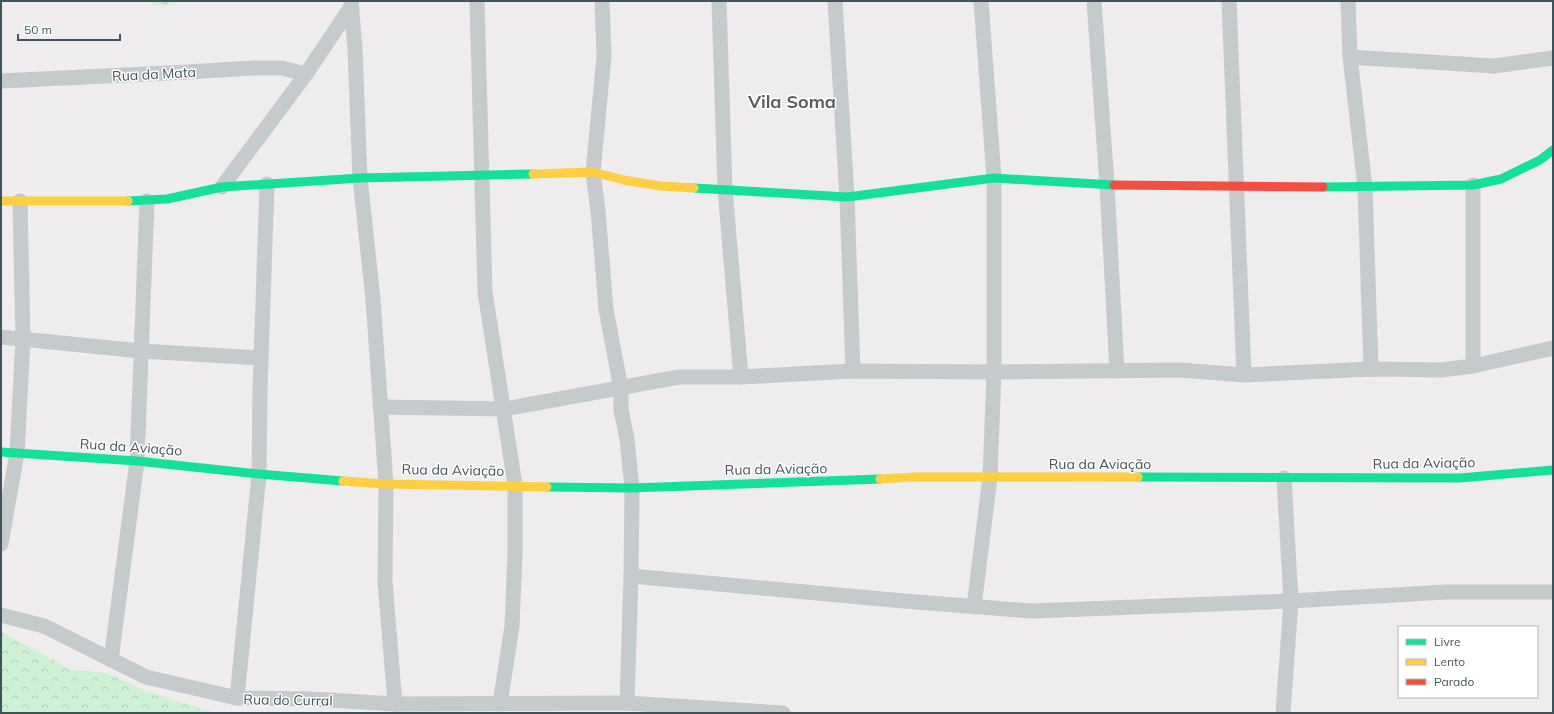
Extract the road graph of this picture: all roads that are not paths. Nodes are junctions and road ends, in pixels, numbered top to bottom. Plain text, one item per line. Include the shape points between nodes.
1 (477, 1) edge
2 (602, 1) edge
3 (719, 1) edge
4 (835, 1) edge
5 (981, 1) edge
6 (1094, 1) edge
7 (1229, 1) edge
8 (1348, 1) edge
9 (351, 4) edge
10 (1350, 58) junction
11 (1553, 58) edge
12 (306, 74) junction
13 (1, 81) edge
14 (1553, 150) edge
15 (593, 172) junction
16 (481, 175) junction
17 (360, 178) junction
18 (994, 178) junction
19 (267, 184) junction
20 (1107, 185) junction
21 (1473, 185) junction
22 (1236, 186) junction
23 (222, 187) junction
24 (1365, 187) junction
25 (725, 188) junction
26 (847, 197) junction
27 (1, 201) edge
28 (20, 201) junction
29 (147, 201) junction
30 (1, 337) edge
31 (22, 339) junction
32 (1553, 348) edge
33 (141, 351) junction
34 (261, 358) junction
35 (1473, 366) junction
36 (1371, 369) junction
37 (853, 371) junction
38 (1117, 371) junction
39 (994, 372) junction
40 (1244, 375) junction
41 (741, 377) junction
42 (621, 389) junction
43 (380, 406) junction
44 (504, 409) junction
45 (1, 452) edge
46 (17, 453) junction
47 (137, 461) junction
48 (1553, 470) edge
49 (259, 474) junction
50 (990, 477) junction
51 (1284, 478) junction
52 (386, 484) junction
53 (515, 485) junction
54 (632, 488) junction
55 (1, 544) edge
56 (631, 576) junction
57 (1553, 592) edge
58 (1290, 601) junction
59 (974, 607) junction
60 (1, 615) edge
61 (110, 660) junction
62 (237, 698) junction
63 (395, 704) junction
64 (500, 704) junction
65 (627, 704) junction
66 (783, 713) edge
67 (1284, 713) edge

1 - 16 street
2 - 15 street via 604,56
3 - 25 street
4 - 26 street
5 - 18 street
6 - 20 street
7 - 22 street
8 - 10 street
9 - 12 street
9 - 17 street
10 - 11 street via 1494,66
10 - 24 street
12 - 13 street, Rua da Mata via 282,68 253,68
12 - 23 street
14 - 21 street via 1540,160 1506,177
15 - 16 street
15 - 25 street via 660,186
15 - 42 street via 606,310
16 - 17 street
16 - 44 street via 485,292
17 - 19 street
17 - 43 street via 373,299
18 - 20 street
18 - 26 street
18 - 39 street
19 - 23 street
19 - 34 street
20 - 22 street
20 - 38 street
21 - 24 street
21 - 35 street
22 - 24 street
22 - 40 street
23 - 29 street
24 - 36 street
25 - 26 street
25 - 41 street
26 - 37 street
27 - 28 street
28 - 29 street
28 - 31 street
29 - 33 street
30 - 31 street
31 - 33 street
31 - 46 street
32 - 35 street
33 - 34 street
33 - 47 street
34 - 49 street
35 - 36 street via 1440,370
36 - 40 street
37 - 39 street
37 - 41 street
38 - 39 street
38 - 40 street via 1180,370
39 - 50 street
41 - 42 street via 679,377
42 - 44 street
42 - 54 street via 621,410
43 - 44 street
43 - 52 street
44 - 53 street
45 - 46 street, Rua da Aviação
46 - 47 street, Rua da Aviação
46 - 55 street
47 - 49 street, Rua da Aviação
47 - 61 street
48 - 51 street, Rua da Aviação via 1460,478
49 - 52 street, Rua da Aviação
49 - 62 street
50 - 51 street, Rua da Aviação
50 - 54 street, Rua da Aviação via 916,477
50 - 59 street
51 - 58 street
52 - 53 street, Rua da Aviação
52 - 63 street via 385,582
53 - 54 street, Rua da Aviação
53 - 64 street via 512,626
54 - 56 street
56 - 59 street
56 - 65 street
57 - 58 street via 1445,592
58 - 59 street via 1032,611
58 - 67 street
60 - 61 street, Rua do Curral via 44,626
61 - 62 street, Rua do Curral via 146,677
62 - 63 street, Rua do Curral
63 - 64 street, Rua do Curral
64 - 65 street, Rua do Curral
65 - 66 street, Rua do Curral

